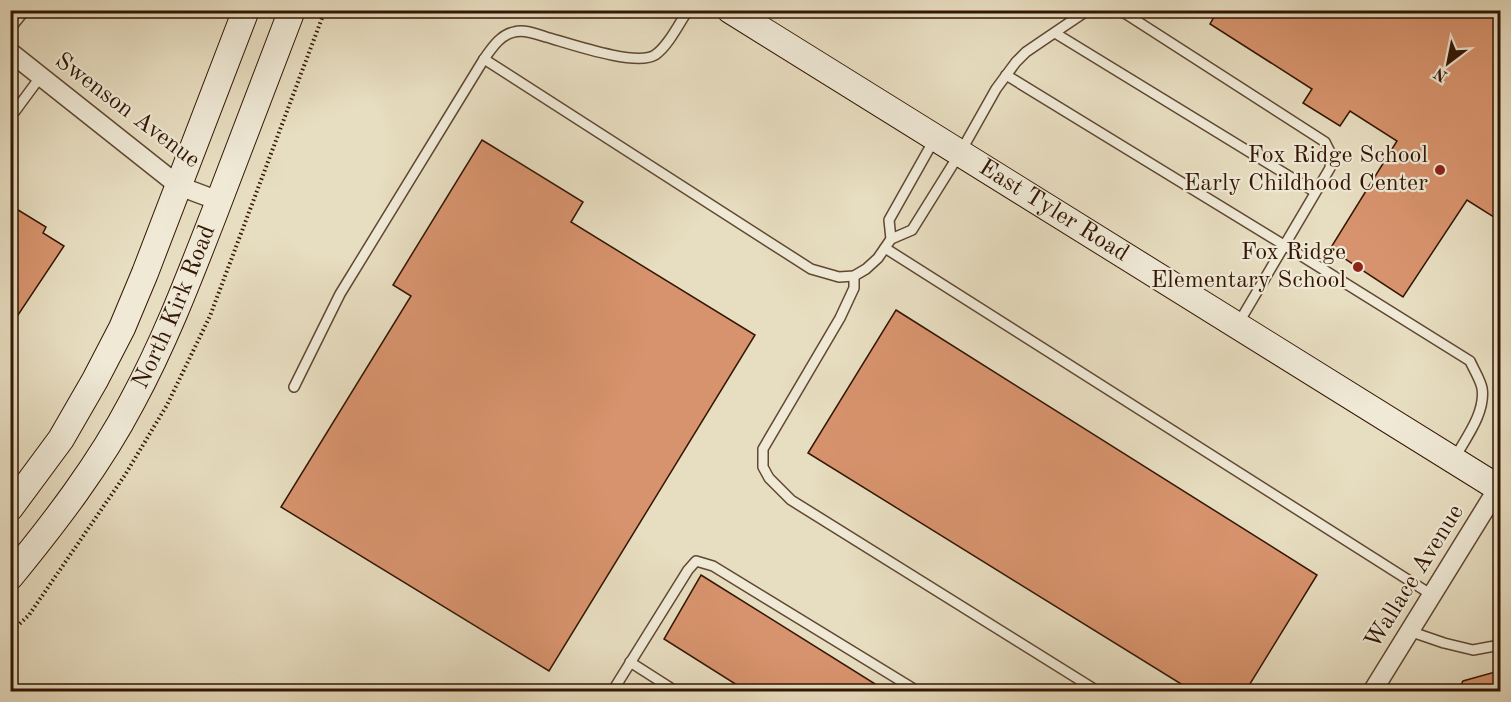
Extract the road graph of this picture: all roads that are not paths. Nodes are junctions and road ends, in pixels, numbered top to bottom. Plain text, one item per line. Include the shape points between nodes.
1 (26, 10) edge
2 (246, 10) edge
3 (292, 10) edge
4 (688, 10) edge
5 (730, 10) edge
6 (1088, 10) edge
7 (1119, 10) edge
8 (10, 28) edge
9 (1055, 33) junction
10 (10, 52) edge
11 (484, 59) junction
12 (1006, 75) junction
13 (41, 76) junction
14 (10, 118) edge
15 (936, 138) junction
16 (960, 153) junction
17 (179, 186) junction
18 (1316, 192) junction
19 (219, 201) junction
20 (888, 244) junction
21 (1284, 245) junction
22 (854, 276) junction
23 (1237, 325) junction
24 (294, 387) dead end
25 (1454, 460) junction
26 (1499, 488) edge
27 (10, 508) edge
28 (10, 577) edge
29 (1432, 595) junction
30 (1409, 631) junction
31 (1500, 645) edge
32 (630, 662) junction
33 (612, 692) edge
34 (677, 692) edge
35 (919, 692) edge
36 (1099, 692) edge
37 (1372, 692) edge

1 - 8 lane
2 - 17 main road, North Kirk Road
3 - 19 main road, North Kirk Road
4 - 11 lane via 663,47 645,59 515,31 501,38
5 - 15 main road, East Tyler Road
6 - 9 lane
7 - 18 lane via 1325,142 1331,154 1330,168
9 - 12 lane via 1026,52
9 - 18 lane
10 - 13 street, Swenson Avenue
11 - 22 lane via 811,269 838,277
11 - 24 lane via 340,294
12 - 16 lane
12 - 21 lane
13 - 14 lane
13 - 17 street, Swenson Avenue
15 - 16 main road, East Tyler Road
15 - 20 lane via 889,220
16 - 20 lane via 912,230
16 - 23 main road, East Tyler Road
17 - 19 street, Swenson Avenue
17 - 27 main road, North Kirk Road via 122,328 95,380 61,439
18 - 21 lane
19 - 28 main road, North Kirk Road via 161,347 132,404 64,509
20 - 22 lane via 878,258
20 - 29 lane
21 - 23 lane
21 - 25 lane via 1470,362 1482,385 1483,398
22 - 36 lane via 854,288 840,318 763,449 763,467 769,478 791,500
23 - 25 main road, East Tyler Road
25 - 26 main road, East Tyler Road
26 - 29 street, Wallace Avenue
29 - 30 street, Wallace Avenue
30 - 31 lane via 1473,650
30 - 37 street, Wallace Avenue
32 - 33 lane
32 - 34 lane
32 - 35 lane via 696,561 713,566

